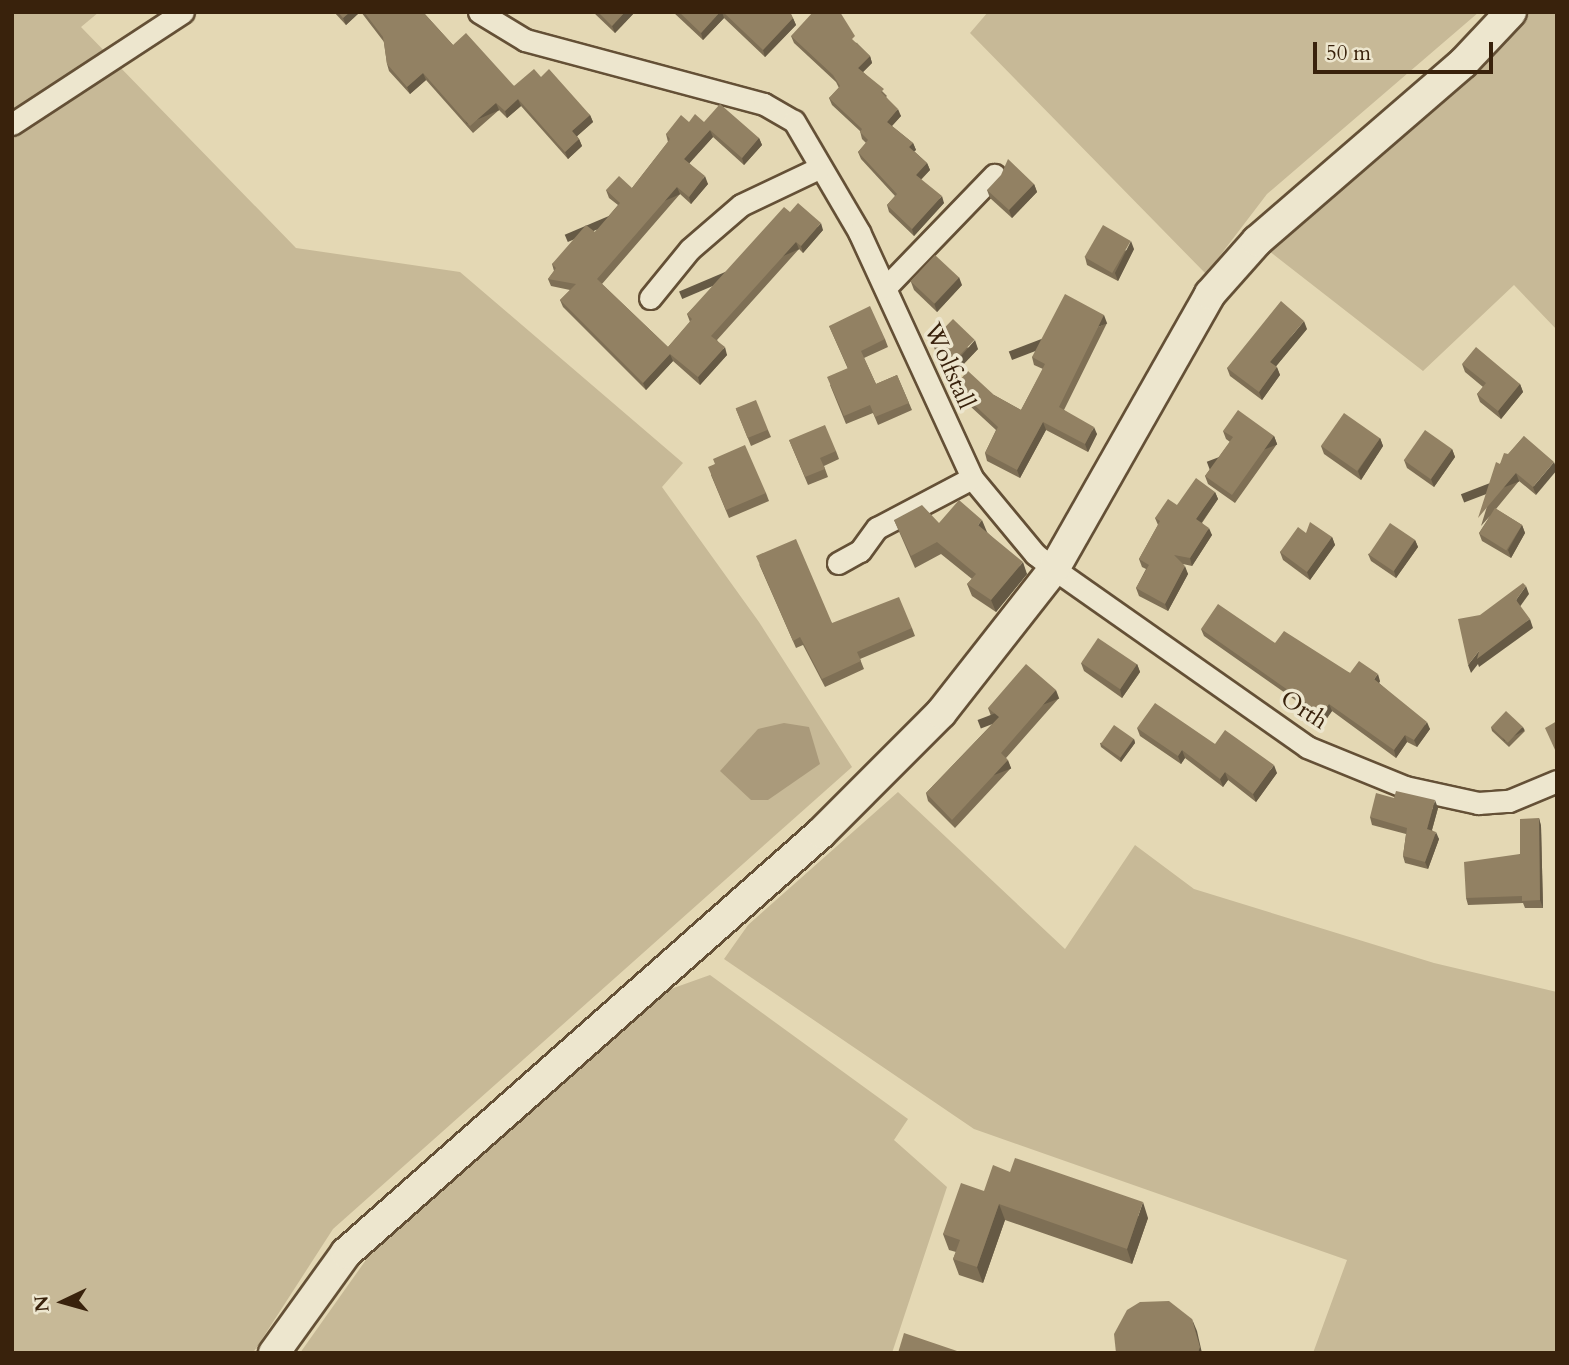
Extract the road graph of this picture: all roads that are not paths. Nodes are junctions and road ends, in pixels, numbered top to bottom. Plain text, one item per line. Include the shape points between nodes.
1 (183, 12) edge
2 (480, 12) edge
3 (1511, 12) edge
4 (12, 124) edge
5 (818, 168) junction
6 (994, 175) dead end
7 (886, 287) junction
8 (650, 298) dead end
9 (972, 478) junction
10 (838, 563) dead end
11 (1054, 569) junction
12 (1557, 781) edge
13 (274, 1353) edge

1 - 4 street
2 - 5 street, Wolfstall via 525,40 764,104 794,121
3 - 11 main road via 1463,63 1257,241 1210,294
5 - 7 street, Wolfstall via 859,232
5 - 8 street via 741,205 690,249
6 - 7 street
7 - 9 street, Wolfstall
9 - 10 street via 877,528 860,551
9 - 11 street, Wolfstall via 1035,554
11 - 12 street, Orth via 1307,747 1405,787 1478,803 1509,801
11 - 13 main road via 1000,643 874,784 346,1253

